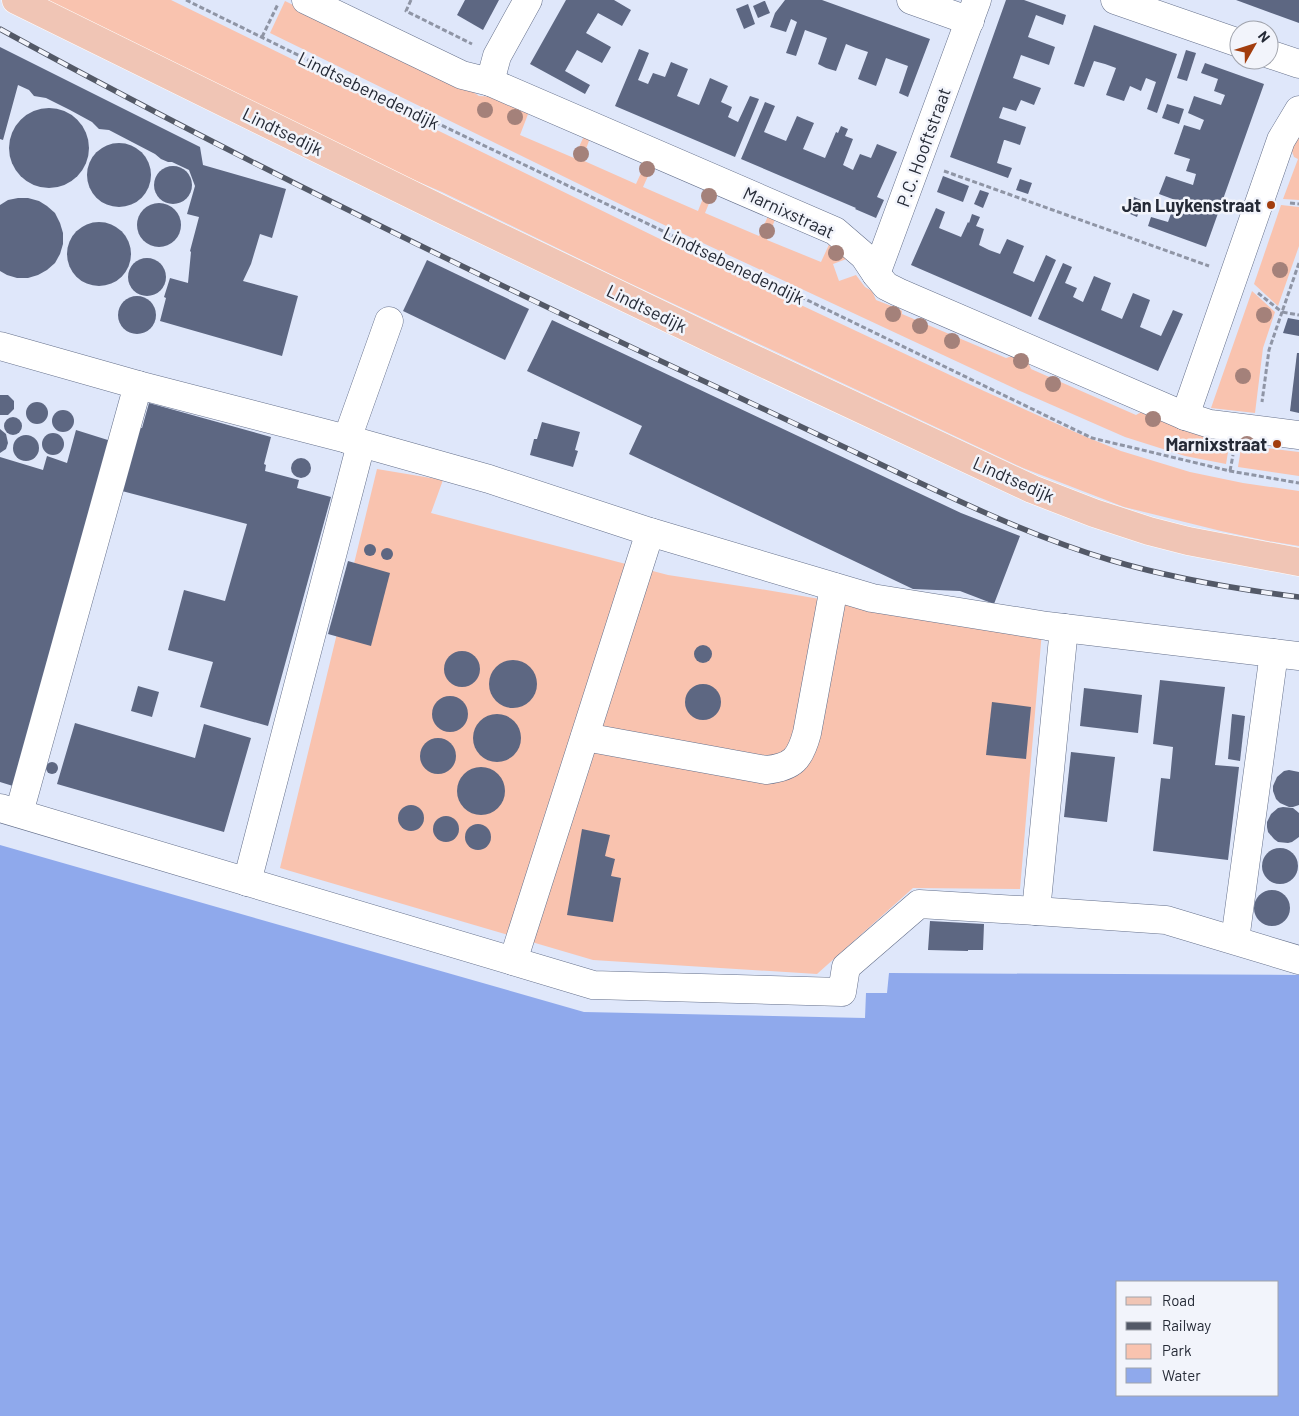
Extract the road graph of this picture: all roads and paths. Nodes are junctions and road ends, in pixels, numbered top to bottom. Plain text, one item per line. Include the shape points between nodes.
1 (16, 0) edge
2 (186, 0) edge
3 (279, 0) edge
4 (306, 0) edge
5 (411, 0) edge
6 (528, 0) edge
7 (911, 0) edge
8 (1115, 0) edge
9 (973, 10) edge
10 (262, 37) junction
11 (1229, 40) edge
12 (498, 56) junction
13 (1279, 57) edge
14 (1299, 64) edge
15 (490, 82) junction
16 (1299, 110) edge
17 (917, 162) junction
18 (1299, 263) edge
19 (1224, 272) junction
20 (876, 274) junction
21 (1282, 312) junction
22 (1299, 315) edge
23 (388, 321) dead end
24 (0, 346) edge
25 (138, 385) junction
26 (1185, 416) junction
27 (1259, 430) junction
28 (1299, 435) edge
29 (354, 442) junction
30 (1299, 483) edge
31 (650, 532) junction
32 (1299, 562) edge
33 (834, 587) junction
34 (1064, 628) junction
35 (1287, 655) edge
36 (585, 737) junction
37 (10, 811) edge
38 (247, 882) junction
39 (1036, 911) junction
40 (1235, 940) junction
41 (1299, 960) edge
42 (513, 961) junction

1 - 32 main road, Lindtsedijk via 447,212 1032,489 1149,531
2 - 10 path, Lindtsebenedendijk
3 - 10 path
4 - 15 street via 462,75
5 - 12 path via 406,11
6 - 12 street
7 - 9 street, P.C. Hooftstraat
8 - 11 street
9 - 17 street, P.C. Hooftstraat
10 - 30 path, Lindtsebenedendijk via 1092,438 1230,471
12 - 15 street
13 - 14 street
15 - 20 street, Marnixstraat via 835,231 864,256
16 - 19 street via 1281,140
17 - 19 path
17 - 20 street, P.C. Hooftstraat
18 - 21 path
19 - 21 path via 1251,287
19 - 26 street
20 - 26 street, Marnixstraat via 886,286 898,292
21 - 22 path
21 - 27 path via 1268,350
23 - 29 street
24 - 25 street
25 - 29 street
25 - 37 street
26 - 27 street, Marnixstraat via 1210,424
27 - 28 street, Marnixstraat
29 - 31 street via 489,479
29 - 38 street
31 - 33 street
31 - 36 street
33 - 34 street via 872,598
33 - 36 street via 807,733 802,750 791,762 781,768 766,770
34 - 35 street
34 - 39 street
35 - 40 street
36 - 42 street
37 - 38 street
38 - 42 street
39 - 40 street via 1166,920
39 - 42 street via 919,904 846,967 842,992 593,985
40 - 41 street

